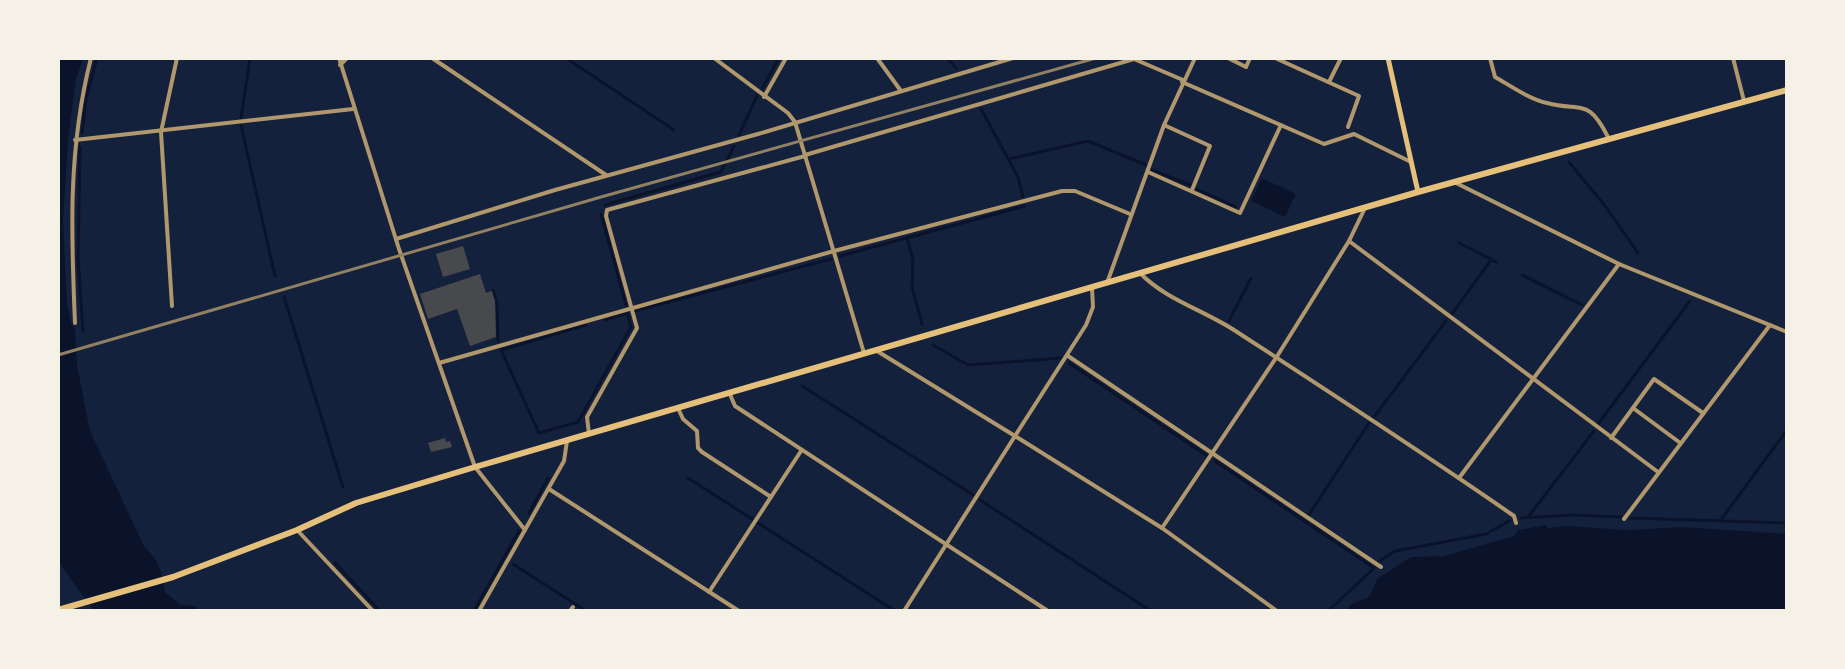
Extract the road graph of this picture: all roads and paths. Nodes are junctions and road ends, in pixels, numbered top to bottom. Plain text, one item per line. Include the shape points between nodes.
1 (91, 58) edge
2 (177, 58) edge
3 (339, 58) edge
4 (347, 58) edge
5 (432, 58) edge
6 (714, 58) edge
7 (786, 58) edge
8 (877, 58) edge
9 (1013, 58) edge
10 (1195, 58) edge
11 (1228, 58) edge
12 (1250, 58) edge
13 (1275, 58) edge
14 (1341, 58) edge
15 (1386, 58) edge
16 (1490, 58) edge
17 (1733, 58) edge
18 (340, 65) junction
19 (1183, 81) junction
20 (1329, 82) junction
21 (1787, 90) edge
22 (901, 91) junction
23 (764, 97) junction
24 (1744, 101) junction
25 (353, 109) junction
26 (795, 122) junction
27 (1164, 125) junction
28 (1281, 125) junction
29 (1348, 127) dead end
30 (161, 132) junction
31 (1608, 137) junction
32 (75, 140) junction
33 (805, 155) junction
34 (1411, 162) junction
35 (1147, 171) junction
36 (606, 175) junction
37 (1454, 182) junction
38 (1191, 191) junction
39 (1418, 192) junction
40 (1365, 208) junction
41 (1130, 214) junction
42 (396, 239) junction
43 (1349, 241) junction
44 (834, 251) junction
45 (1619, 264) junction
46 (1140, 273) junction
47 (1107, 283) junction
48 (1092, 287) junction
49 (172, 306) dead end
50 (632, 307) junction
51 (75, 323) dead end
52 (1770, 325) junction
53 (1787, 332) edge
54 (875, 350) junction
55 (864, 353) junction
56 (1068, 356) junction
57 (1276, 358) junction
58 (439, 363) junction
59 (1534, 379) junction
60 (729, 392) junction
61 (678, 408) junction
62 (1633, 408) junction
63 (1703, 413) junction
64 (589, 434) junction
65 (1015, 436) junction
66 (1611, 438) junction
67 (567, 441) junction
68 (1680, 443) junction
69 (801, 451) junction
70 (1212, 454) junction
71 (475, 467) junction
72 (1658, 472) junction
73 (1459, 478) junction
74 (549, 489) junction
75 (771, 497) junction
76 (1624, 519) dead end
77 (1516, 523) dead end
78 (1162, 528) junction
79 (297, 530) junction
80 (525, 530) junction
81 (946, 545) junction
82 (1381, 567) dead end
83 (709, 592) junction
84 (74, 609) edge
85 (58, 610) edge
86 (373, 611) edge
87 (479, 611) edge
88 (739, 611) edge
89 (904, 611) edge
90 (1048, 611) edge
91 (1277, 611) edge

1 - 32 street
2 - 30 street
3 - 18 street
4 - 18 street
5 - 36 street
6 - 23 street
7 - 23 street
8 - 22 street
9 - 22 street
10 - 19 street
11 - 12 street via 1246,67
13 - 20 street
14 - 20 street
15 - 34 main road
16 - 31 street via 1495,77 1544,103 1587,108
17 - 24 street
18 - 25 street
19 - 27 street
19 - 28 street
19 - 33 street via 1134,59
20 - 29 street via 1359,96
21 - 24 highway
22 - 26 street
23 - 26 street
24 - 31 highway
25 - 30 street
25 - 42 street
26 - 33 street
26 - 36 street
27 - 35 street
27 - 38 street via 1210,146
28 - 34 street via 1324,144 1354,134
28 - 38 street via 1240,213
30 - 32 street
30 - 49 street
31 - 37 highway
32 - 51 street
33 - 44 street
33 - 50 street via 607,210
34 - 39 main road
35 - 38 street
35 - 41 street
36 - 42 street
37 - 39 highway
37 - 45 street
39 - 40 highway
40 - 43 street
40 - 46 highway
41 - 44 street via 1075,191 1062,191
41 - 47 street
42 - 58 street
43 - 57 street
43 - 59 street
44 - 50 street
44 - 55 street
45 - 52 street
45 - 59 street
46 - 47 highway
46 - 57 street
47 - 48 highway
48 - 54 highway
48 - 56 street via 1093,307
50 - 58 street
50 - 64 street via 637,328 587,417
52 - 53 street
52 - 63 street
54 - 55 highway
54 - 65 street
55 - 60 highway
56 - 65 street
56 - 70 street
57 - 70 street
57 - 73 street
58 - 71 street
59 - 66 street
59 - 73 street
60 - 61 highway
60 - 69 street via 735,406
61 - 64 highway
61 - 75 street via 697,431 702,452
62 - 63 street via 1654,379
62 - 66 street
62 - 68 street
63 - 68 street
64 - 67 highway
65 - 78 street
65 - 81 street
66 - 72 street
67 - 71 highway
67 - 74 street via 564,461
68 - 72 street
69 - 75 street
69 - 81 street
70 - 78 street
70 - 82 street
71 - 79 highway via 356,503
71 - 80 street
72 - 76 street
73 - 77 street via 1514,516
74 - 80 street
74 - 83 street
75 - 83 street
78 - 91 street
79 - 84 highway
79 - 86 street
80 - 87 street
81 - 89 street
81 - 90 street
83 - 88 street
84 - 85 highway

